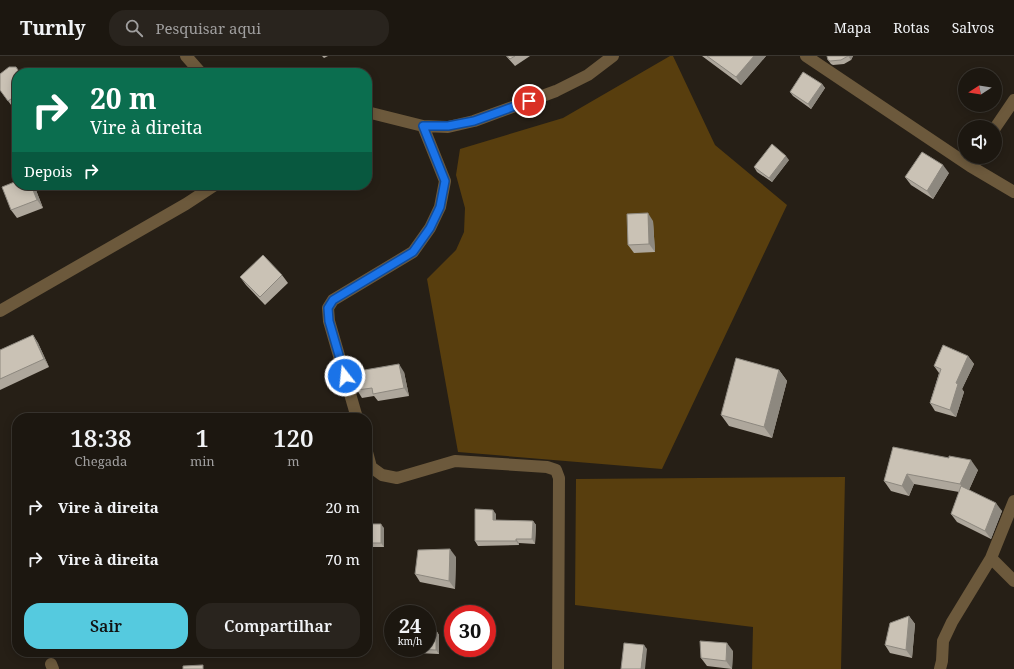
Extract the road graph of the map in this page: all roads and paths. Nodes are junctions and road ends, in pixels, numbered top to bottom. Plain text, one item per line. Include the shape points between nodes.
1 (186, 56) edge
2 (612, 56) edge
3 (806, 56) edge
4 (197, 68) edge
5 (1014, 100) edge
6 (372, 113) edge
7 (1000, 120) edge
8 (423, 126) junction
9 (958, 152) edge
10 (976, 164) edge
11 (207, 190) edge
12 (1014, 192) edge
13 (0, 311) edge
14 (356, 413) edge
15 (372, 468) edge
16 (1014, 500) edge
17 (991, 558) junction
18 (1014, 581) edge
19 (558, 669) edge
20 (940, 669) edge

1 - 4 street
2 - 8 street via 588,74 556,91 474,121 448,126
3 - 9 street
5 - 7 street
6 - 8 street
8 - 14 street via 445,181 440,207 430,228 413,252 333,300 328,308 329,321
10 - 12 street
11 - 13 street
15 - 19 street via 382,476 397,478 456,461 547,467 556,470 559,478
16 - 17 street
17 - 18 street
17 - 20 street via 943,641

